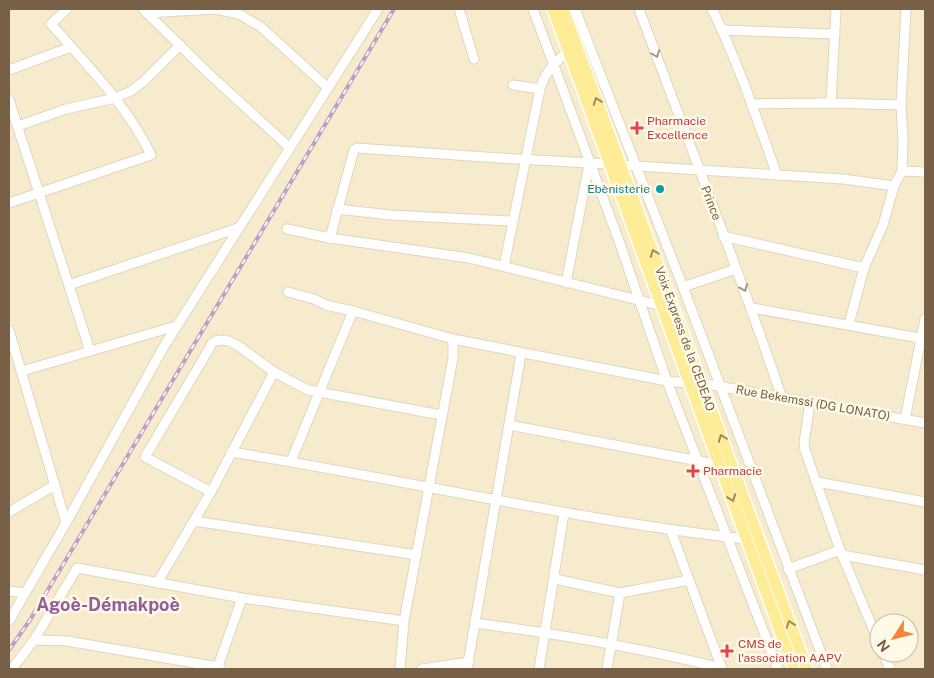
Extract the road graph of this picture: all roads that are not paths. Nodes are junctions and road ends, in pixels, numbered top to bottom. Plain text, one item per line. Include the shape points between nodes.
1 (67, 9) edge
2 (216, 9) edge
3 (378, 9) edge
4 (459, 9) edge
5 (533, 9) edge
6 (553, 9) edge
7 (563, 9) edge
8 (575, 9) edge
9 (639, 9) edge
10 (712, 9) edge
11 (836, 9) edge
12 (906, 9) edge
13 (145, 11) edge
14 (722, 30) junction
15 (835, 34) junction
16 (180, 45) junction
17 (71, 47) junction
18 (569, 50) junction
19 (474, 59) dead end
20 (554, 64) junction
21 (9, 70) edge
22 (513, 85) dead end
23 (328, 88) junction
24 (540, 89) junction
25 (114, 98) junction
26 (9, 100) edge
27 (831, 103) junction
28 (751, 104) junction
29 (901, 105) junction
30 (18, 126) junction
31 (290, 147) junction
32 (525, 159) junction
33 (589, 164) junction
34 (615, 164) junction
35 (635, 166) junction
36 (698, 170) junction
37 (902, 171) junction
38 (925, 172) edge
39 (777, 175) junction
40 (894, 186) junction
41 (39, 193) junction
42 (9, 203) edge
43 (337, 210) junction
44 (512, 221) junction
45 (238, 228) junction
46 (287, 229) dead end
47 (723, 236) junction
48 (330, 238) junction
49 (504, 266) junction
50 (864, 268) junction
51 (736, 269) junction
52 (566, 283) junction
53 (69, 285) junction
54 (682, 287) junction
55 (288, 292) dead end
56 (639, 300) junction
57 (662, 306) junction
58 (752, 308) junction
59 (353, 311) junction
60 (925, 319) edge
61 (849, 324) junction
62 (176, 326) junction
63 (9, 330) edge
64 (923, 338) edge
65 (453, 339) junction
66 (11, 345) edge
67 (90, 351) junction
68 (521, 354) junction
69 (22, 371) junction
70 (274, 372) junction
71 (667, 381) junction
72 (695, 383) junction
73 (720, 386) junction
74 (320, 393) junction
75 (782, 398) junction
76 (810, 403) junction
77 (441, 415) junction
78 (905, 419) junction
79 (925, 423) edge
80 (509, 425) junction
81 (231, 452) junction
82 (290, 461) junction
83 (698, 461) junction
84 (720, 465) junction
85 (817, 482) junction
86 (55, 485) junction
87 (428, 488) junction
88 (211, 492) junction
89 (496, 501) junction
90 (925, 502) edge
91 (9, 512) edge
92 (564, 513) junction
93 (194, 521) junction
94 (66, 523) junction
95 (671, 531) junction
96 (728, 537) junction
97 (746, 539) junction
98 (841, 552) junction
99 (417, 555) junction
100 (788, 569) junction
101 (924, 572) edge
102 (555, 579) junction
103 (689, 580) junction
104 (157, 583) junction
105 (9, 592) edge
106 (620, 592) junction
107 (25, 593) junction
108 (242, 598) junction
109 (869, 619) edge
110 (9, 620) edge
111 (404, 621) junction
112 (475, 623) junction
113 (546, 633) junction
114 (34, 640) junction
115 (610, 645) junction
116 (468, 666) edge
117 (12, 669) edge
118 (219, 669) edge
119 (400, 669) edge
120 (422, 669) edge
121 (539, 669) edge
122 (607, 669) edge
123 (722, 669) edge
124 (778, 669) edge
125 (794, 669) edge
126 (807, 669) edge
127 (827, 669) edge

1 - 17 street via 51,24
2 - 13 street
2 - 23 street via 251,20
3 - 23 street
4 - 19 street
5 - 20 street
6 - 18 main road
34 -> 7 main road, Voix Express de la CEDEAO
8 - 35 street
9 -> 36 street, Prince
10 - 14 street
11 - 15 street
12 - 29 street
13 - 16 street
14 - 15 street
14 - 28 street
15 - 27 street
16 - 25 street via 132,91
16 - 31 street
17 - 21 street
17 - 25 street
18 - 20 street
18 - 34 main road
20 - 24 street via 543,77
20 - 33 street
22 - 24 street
23 - 31 street
24 - 32 street
25 - 30 street
25 - 41 street via 151,154
26 - 30 street
27 - 28 street
27 - 29 street
28 - 39 street
29 - 37 street
30 - 41 street
31 - 45 street
32 - 33 street
32 - 43 street via 357,148
32 - 44 street
33 - 34 street
33 - 52 street
33 - 56 street
34 - 35 street
34 - 57 main road
72 -> 34 main road, Voix Express de la CEDEAO via 671,298
35 - 36 street
35 - 54 street
36 - 39 street
36 - 47 street, Prince
37 - 38 street
37 - 40 street
39 - 40 street
40 - 50 street via 883,225
41 - 42 street
41 - 53 street
43 - 44 street
43 - 48 street
44 - 49 street
45 - 53 street
45 - 62 street
46 - 48 street
47 - 50 street
47 - 51 street, Prince
48 - 49 street via 445,253
49 - 52 street
50 - 61 street
51 - 54 street
51 -> 58 street, Prince
52 - 56 street
53 - 67 street
54 - 73 street
55 - 59 street, Rue Bekemssi (DG LONATO)
56 - 57 street
56 - 71 street
57 - 72 main road
58 - 61 street
58 - 75 street, Prince
59 - 65 street, Rue Bekemssi (DG LONATO)
59 - 74 street
60 - 64 street
61 - 64 street
62 - 67 street
62 - 94 street
63 - 66 street
64 - 78 street
65 - 68 street, Rue Bekemssi (DG LONATO)
65 - 77 street via 453,358
66 - 69 street
67 - 69 street
68 - 71 street, Rue Bekemssi (DG LONATO)
68 - 80 street
69 - 86 street
70 - 74 street
70 - 81 street
70 - 88 street via 229,341 212,343 148,452 146,457
71 - 72 street, Rue Bekemssi (DG LONATO)
71 - 83 street
72 - 73 street, Rue Bekemssi (DG LONATO)
72 - 84 main road
126 -> 72 main road, Voix Express de la CEDEAO
73 - 75 street, Rue Bekemssi (DG LONATO)
73 - 100 street
74 - 77 street
74 - 82 street
75 - 76 street, Rue Bekemssi (DG LONATO)
76 - 78 street, Rue Bekemssi (DG LONATO)
76 - 85 street via 804,446
77 - 87 street
78 - 79 street, Rue Bekemssi (DG LONATO)
80 - 83 street
80 - 89 street
81 - 82 street
81 - 88 street
82 - 87 street
83 - 84 street
83 - 96 street
84 -> 97 main road
85 - 90 street
85 - 98 street
86 - 91 street
86 - 94 street
87 - 89 street
87 - 99 street
88 - 93 street
89 - 92 street
89 - 112 street
92 - 95 street
92 - 102 street
93 - 99 street
93 - 104 street
94 - 107 street
95 - 96 street
95 - 103 street
96 - 97 street
96 - 124 street
97 - 125 main road
98 - 100 street
98 - 101 street
98 - 109 street
99 - 111 street
100 - 127 street
102 - 106 street
102 - 113 street
103 - 106 street
103 - 123 street
104 - 108 street
104 - 114 street via 78,568
105 - 107 street
106 - 115 street
107 - 110 street
108 - 111 street
108 - 118 street
111 - 119 street
112 - 113 street
112 - 116 street
113 - 115 street
113 - 121 street
114 - 117 street
114 - 118 street via 67,641
115 - 122 street
115 - 123 street
116 - 120 street

